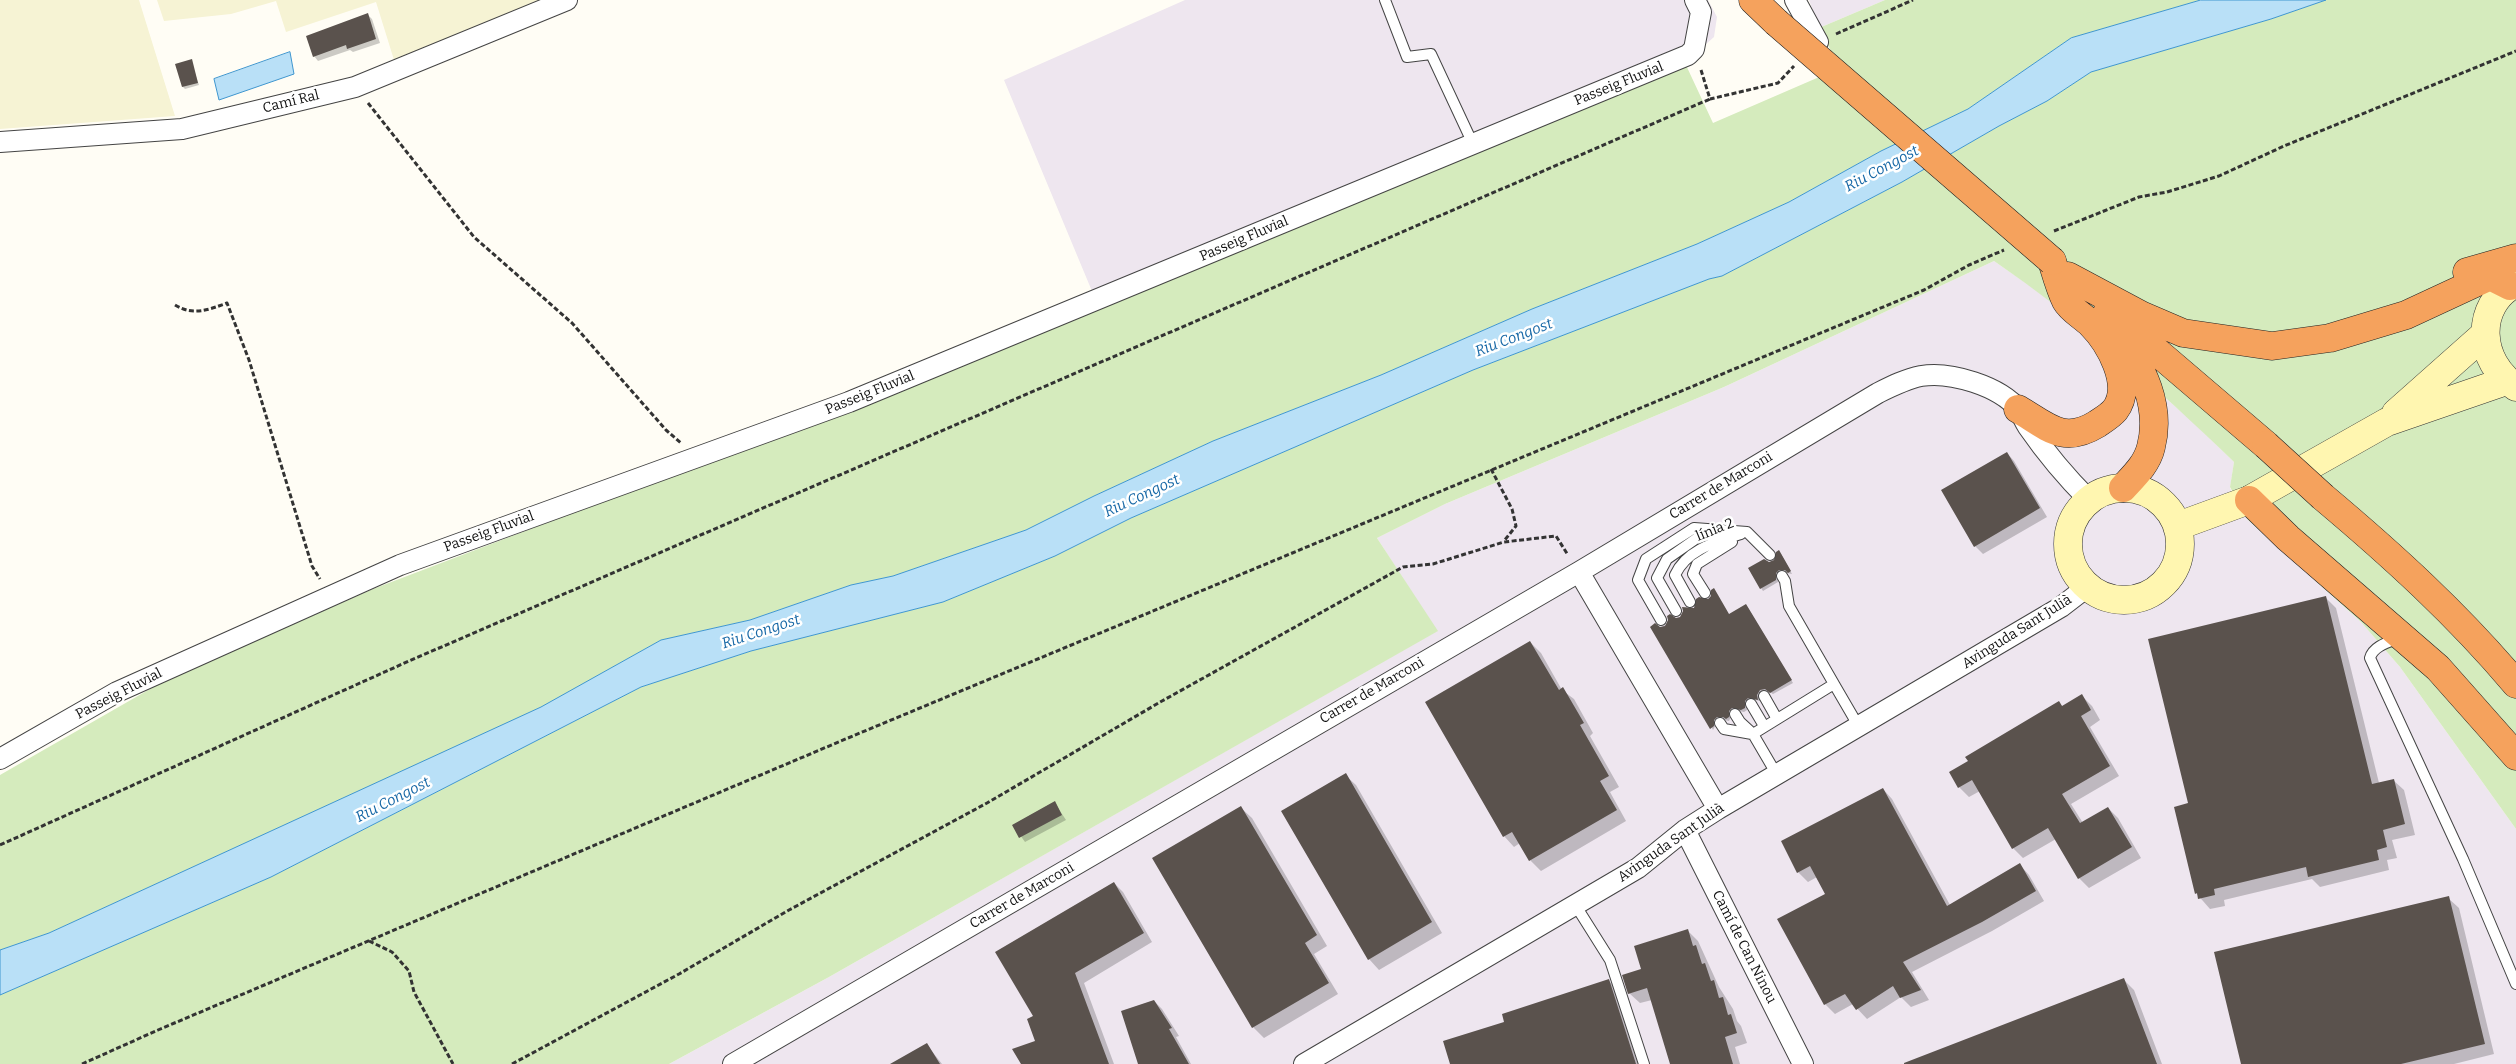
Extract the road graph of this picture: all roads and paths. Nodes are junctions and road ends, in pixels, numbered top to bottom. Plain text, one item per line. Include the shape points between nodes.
1 (567, 0) edge
2 (1385, 0) edge
3 (1695, 0) edge
4 (1753, 0) edge
5 (1795, 0) edge
6 (1818, 42) dead end
7 (2516, 51) edge
8 (355, 87) junction
9 (1710, 99) dead end
10 (0, 142) edge
11 (1473, 144) junction
12 (2048, 233) dead end
13 (2012, 247) dead end
14 (2516, 258) edge
15 (2060, 269) junction
16 (2513, 284) edge
17 (174, 305) dead end
18 (2384, 320) junction
19 (2093, 326) junction
20 (2485, 334) junction
21 (2511, 384) edge
22 (2018, 409) junction
23 (2387, 422) junction
24 (691, 459) junction
25 (1491, 469) junction
26 (2123, 488) junction
27 (2089, 500) junction
28 (2249, 500) junction
29 (2178, 526) junction
30 (1747, 532) junction
31 (1504, 542) junction
32 (1770, 555) dead end
33 (1579, 572) junction
34 (1782, 576) dead end
35 (2087, 587) junction
36 (1705, 594) dead end
37 (333, 595) junction
38 (1690, 602) dead end
39 (1676, 611) dead end
40 (1661, 620) dead end
41 (2402, 637) junction
42 (1834, 684) junction
43 (2516, 684) edge
44 (1764, 696) dead end
45 (1751, 704) dead end
46 (1735, 714) dead end
47 (1777, 719) junction
48 (1720, 723) dead end
49 (1764, 726) junction
50 (1859, 727) junction
51 (1753, 734) junction
52 (2516, 756) edge
53 (0, 759) edge
54 (1777, 775) junction
55 (1718, 809) junction
56 (1685, 830) junction
57 (0, 845) edge
58 (1576, 906) junction
59 (369, 940) junction
60 (2516, 984) edge
61 (82, 1064) edge
62 (453, 1064) edge
63 (512, 1064) edge
64 (733, 1064) edge
65 (1304, 1064) edge
66 (1644, 1064) edge
67 (1803, 1064) edge

1 - 8 street, Camí Ral
2 - 11 lane via 1407,57 1431,54
3 - 11 street, Passeig Fluvial via 1701,12 1694,49 1688,56
4 - 15 highway, bridge
5 - 6 street
7 - 12 path via 2293,142 2219,176 2139,197
8 - 10 street, Camí Ral via 182,129
8 - 24 path via 474,236 572,323 666,430 678,439
9 - 57 path via 409,661
11 - 24 street, Passeig Fluvial via 849,402
13 - 25 path via 1969,265 1924,290
14 - 18 highway via 2482,266 2447,281 2400,306
15 - 18 highway via 2141,316 2183,333 2232,342 2272,346 2330,338
15 - 19 highway via 2067,302
15 - 43 highway, bridge via 2400,562 2487,649
16 - 18 highway via 2490,276 2406,316
16 - 20 street via 2492,307
17 - 37 path via 191,312 227,303 250,360 312,566
19 - 22 highway via 2119,367 2121,380 2116,409 2086,430 2060,434
19 - 26 highway via 2117,338 2130,352 2149,391 2153,413 2151,446 2146,460
20 - 21 street via 2491,360
20 - 23 street
21 - 23 street
22 - 27 street via 2064,475
22 - 33 street, Carrer de Marconi via 1984,386 1963,379 1922,376 1900,382
23 - 28 street
24 - 37 street, Passeig Fluvial via 400,565
25 - 31 path via 1512,509 1516,526
25 - 59 path
26 - 27 street via 2111,489
26 - 29 street via 2144,492 2162,502
27 - 35 street via 2076,516 2068,535 2071,564
28 - 29 street
28 - 41 highway
29 - 35 street via 2179,558 2173,573 2156,591 2133,600 2117,600 2101,596
30 - 32 lane
30 - 36 lane via 1697,564 1694,574
30 - 38 lane, línia 2 via 1706,546 1681,562 1675,575
30 - 39 lane via 1700,536 1667,559 1657,578
30 - 40 lane via 1694,528 1646,559 1638,580
31 - 33 path via 1556,536
31 - 63 path via 1434,564 1403,567 680,974
33 - 55 street
33 - 64 street, Carrer de Marconi
34 - 42 lane via 1788,606
35 - 50 street, Avinguda Sant Julià via 2061,607
37 - 53 street, Passeig Fluvial via 117,692
41 - 52 highway via 2438,668
41 - 60 lane via 2377,648 2370,658 2463,859
42 - 47 lane
42 - 50 lane
44 - 47 lane
45 - 49 lane
46 - 51 lane
47 - 49 lane
48 - 51 lane via 1724,729
49 - 51 lane
50 - 54 street, Avinguda Sant Julià
51 - 54 lane
54 - 55 street, Avinguda Sant Julià
55 - 56 street, Avinguda Sant Julià
56 - 58 street, Avinguda Sant Julià via 1638,868
56 - 67 street, Camí de Can Ninou
58 - 65 street, Avinguda Sant Julià
58 - 66 lane via 1610,960
59 - 61 path
59 - 62 path via 392,952 408,971 414,992

